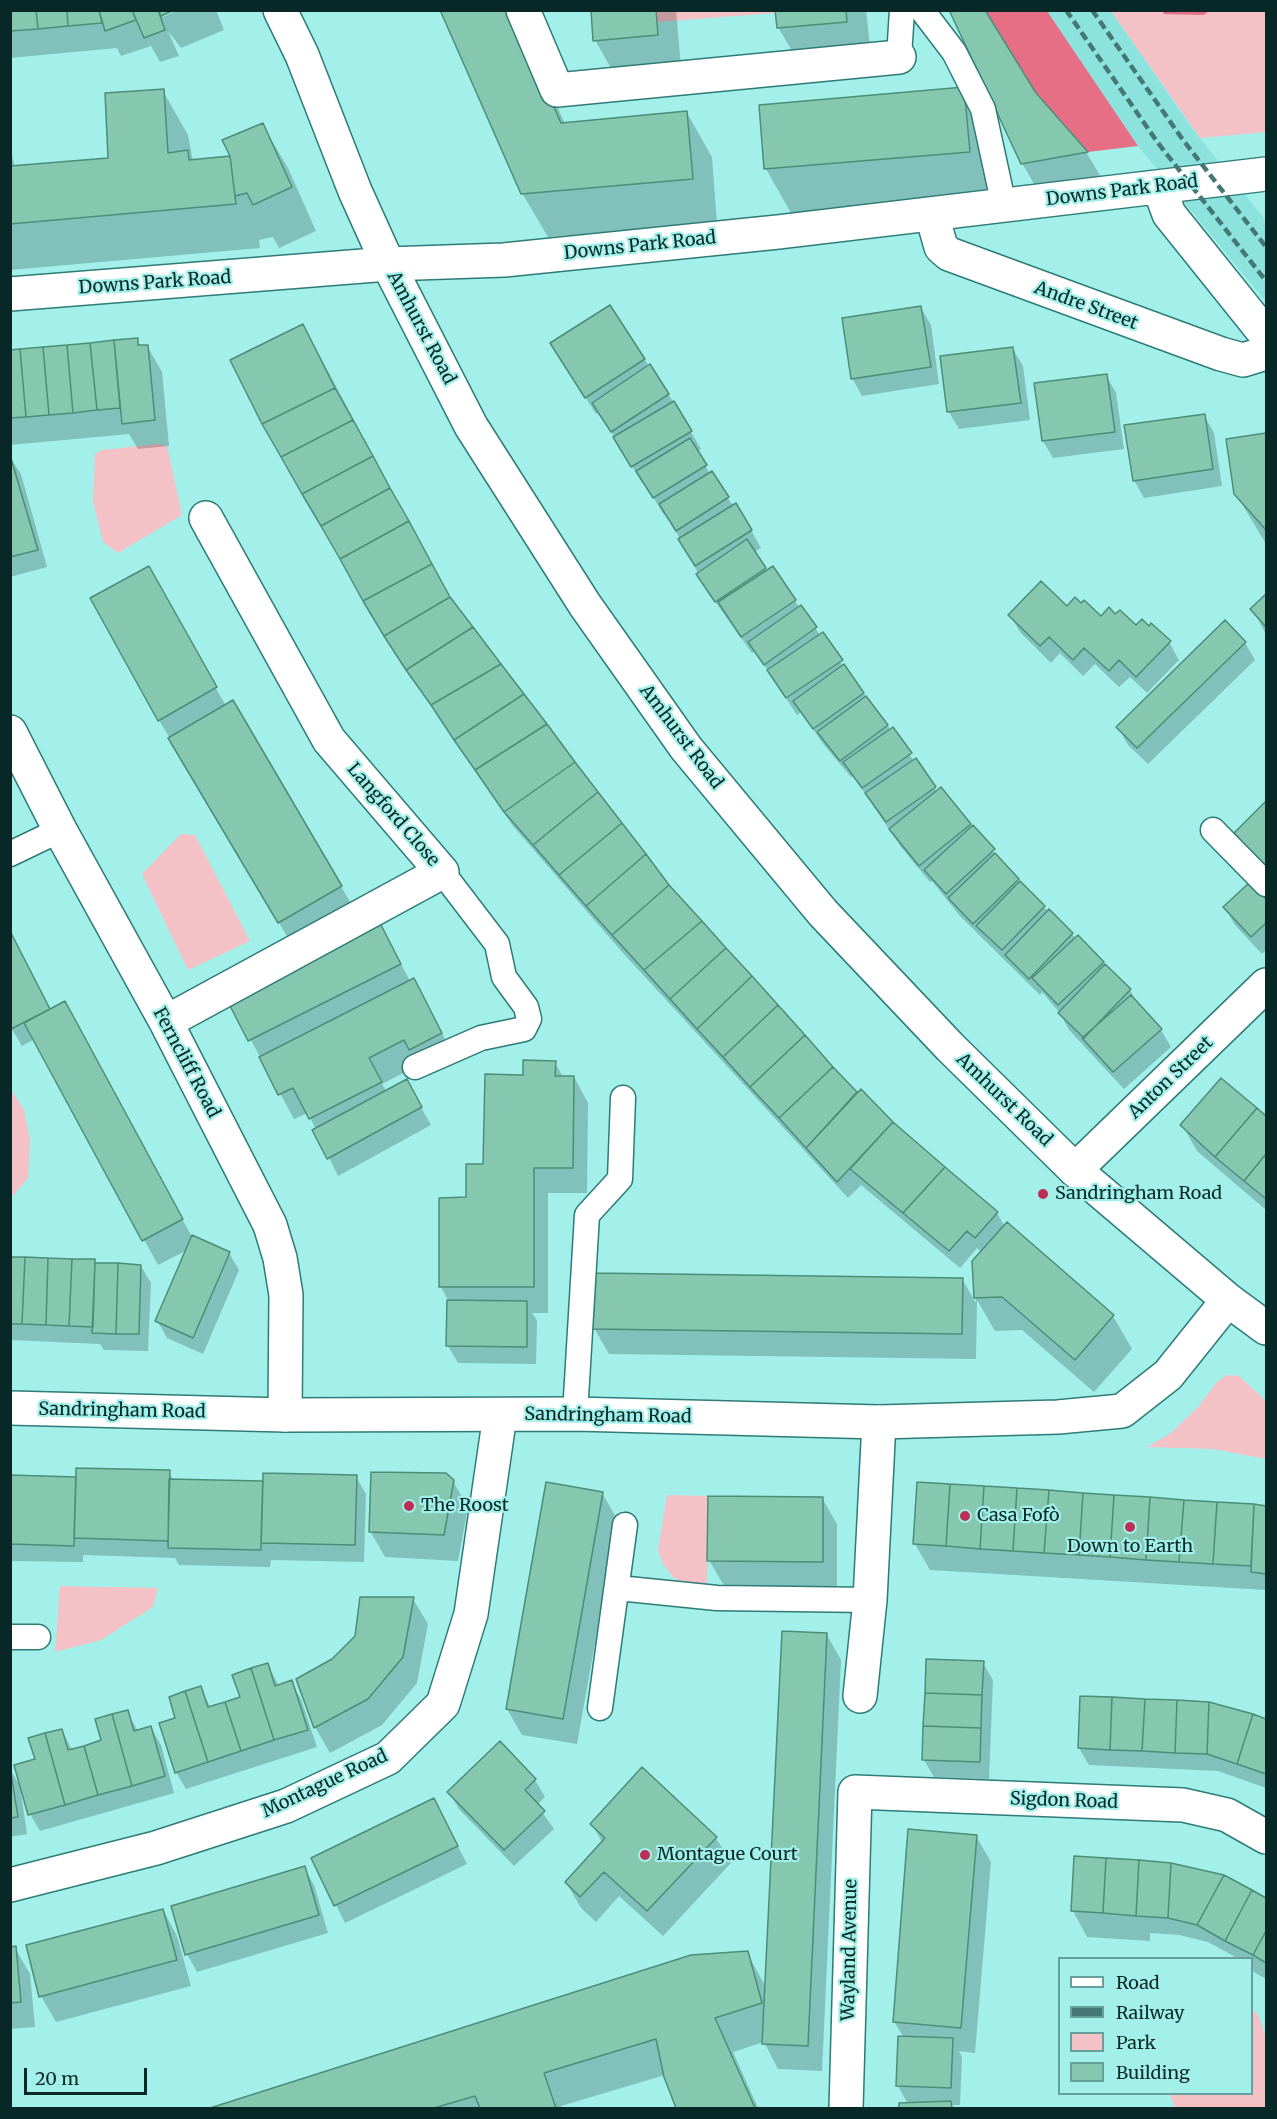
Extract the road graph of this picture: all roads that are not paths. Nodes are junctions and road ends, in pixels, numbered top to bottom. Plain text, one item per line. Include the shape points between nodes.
1 (280, 10) edge
2 (523, 10) edge
3 (902, 10) edge
4 (922, 10) edge
5 (899, 57) joint
6 (1266, 174) edge
7 (1159, 187) junction
8 (1004, 206) junction
9 (932, 215) junction
10 (388, 264) junction
11 (10, 294) edge
12 (1266, 335) edge
13 (1266, 353) edge
14 (206, 518) dead end
15 (10, 732) edge
16 (60, 830) junction
17 (1213, 830) dead end
18 (10, 854) edge
19 (442, 872) junction
20 (1266, 884) edge
21 (1266, 986) edge
22 (166, 1022) junction
23 (415, 1067) dead end
24 (623, 1098) dead end
25 (1075, 1170) junction
26 (1228, 1300) junction
27 (1266, 1328) edge
28 (10, 1408) edge
29 (575, 1414) junction
30 (285, 1415) junction
31 (500, 1415) junction
32 (879, 1422) junction
33 (625, 1525) dead end
34 (618, 1588) junction
35 (870, 1600) junction
36 (10, 1637) edge
37 (38, 1638) dead end
38 (860, 1696) dead end
39 (600, 1708) dead end
40 (855, 1792) joint
41 (1266, 1837) edge
42 (10, 1885) edge
43 (846, 2109) edge

1 - 10 street, Amhurst Road
2 - 5 street via 557,90
3 - 5 lane
4 - 8 lane via 954,52 983,109
6 - 7 street, Downs Park Road
7 - 8 street, Downs Park Road
7 - 12 street via 1169,214
8 - 9 street, Downs Park Road
9 - 10 street, Downs Park Road via 504,260
9 - 13 street, Andre Street via 941,247 949,255 1221,354 1243,360
10 - 11 street, Downs Park Road
10 - 25 street, Amhurst Road via 471,426 585,604 686,748 823,913 950,1047
14 - 19 street, Langford Close via 329,740
15 - 16 street, Ferncliff Road
16 - 18 lane
16 - 22 street, Ferncliff Road
17 - 20 lane
19 - 22 street, Langford Close
19 - 23 lane via 497,944 504,977 526,1007 529,1019 524,1029 481,1038
21 - 25 street, Anton Street
22 - 30 street, Ferncliff Road via 270,1225 286,1295
24 - 29 lane via 621,1179 587,1215
25 - 26 street, Amhurst Road
26 - 27 street, Amhurst Road
26 - 32 street, Sandringham Road via 1168,1375 1122,1411 1058,1417
28 - 30 street, Sandringham Road
29 - 31 street, Sandringham Road
29 - 32 street, Sandringham Road
30 - 31 street, Sandringham Road
31 - 42 street, Montague Road via 471,1614 443,1704 388,1758 286,1806 156,1848
32 - 35 street
33 - 34 lane
34 - 35 lane via 717,1598
34 - 39 lane
35 - 38 street
36 - 37 lane
40 - 41 street, Sigdon Road via 1183,1805 1227,1815
40 - 43 street, Wayland Avenue

